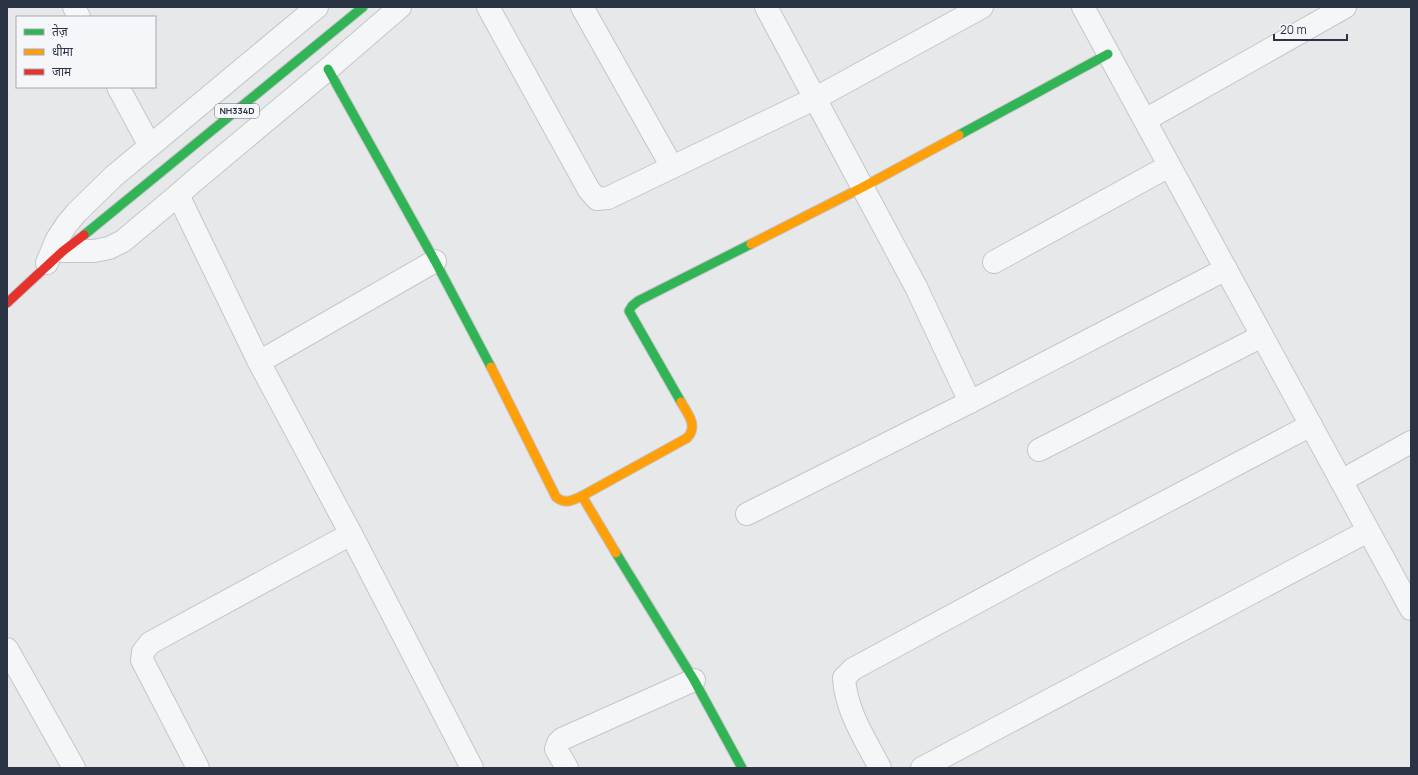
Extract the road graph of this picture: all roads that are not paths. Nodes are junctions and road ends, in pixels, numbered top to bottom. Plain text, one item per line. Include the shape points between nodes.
1 (74, 7) edge
2 (317, 7) edge
3 (363, 7) edge
4 (400, 7) edge
5 (488, 7) edge
6 (582, 7) edge
7 (766, 7) edge
8 (982, 7) edge
9 (1083, 7) edge
10 (1345, 7) edge
11 (79, 16) edge
12 (1108, 54) junction
13 (328, 69) junction
14 (119, 88) edge
15 (816, 98) junction
16 (1145, 120) junction
17 (150, 146) junction
18 (1170, 166) junction
19 (672, 167) junction
20 (863, 187) junction
21 (178, 195) junction
22 (63, 251) junction
23 (435, 261) junction
24 (994, 262) dead end
25 (45, 268) junction
26 (1226, 269) junction
27 (7, 303) edge
28 (1262, 336) junction
29 (259, 362) junction
30 (970, 402) junction
31 (1311, 425) junction
32 (1411, 442) edge
33 (1039, 450) dead end
34 (1341, 481) junction
35 (582, 496) junction
36 (748, 514) dead end
37 (1368, 531) junction
38 (351, 534) junction
39 (1411, 609) edge
40 (7, 649) edge
41 (694, 680) junction
42 (74, 768) edge
43 (198, 768) edge
44 (472, 768) edge
45 (567, 768) edge
46 (742, 768) edge
47 (880, 768) edge
48 (922, 768) edge

1 - 11 street
2 - 17 street
3 - 22 main road, NH334D
4 - 13 street
5 - 19 street via 589,190 597,199 608,198
6 - 19 street
7 - 15 street
8 - 15 street
9 - 12 street
10 - 16 street
12 - 16 street
12 - 20 main road
13 - 21 street
13 - 23 main road
14 - 17 street
15 - 19 street
15 - 20 street
16 - 18 street
17 - 25 street via 77,212 57,239
18 - 24 street
18 - 26 street
20 - 30 street via 916,287
20 - 35 main road via 645,297 632,306 629,311 692,422 693,433 685,440
21 - 22 street via 122,241 109,248 94,251
21 - 29 street
22 - 25 main road, NH334D
23 - 29 street
23 - 35 main road via 556,497 566,503
25 - 27 main road, NH334D
26 - 28 street
26 - 30 street
28 - 31 street
28 - 33 street
29 - 38 street
30 - 36 street
31 - 34 street
31 - 47 street via 853,669 844,678 844,690 850,709
32 - 34 street
34 - 37 street
35 - 41 main road
37 - 39 street
37 - 48 street
38 - 43 street via 150,643 143,652 142,660
38 - 44 street
40 - 42 street
41 - 45 street via 562,738 556,749
41 - 46 main road

